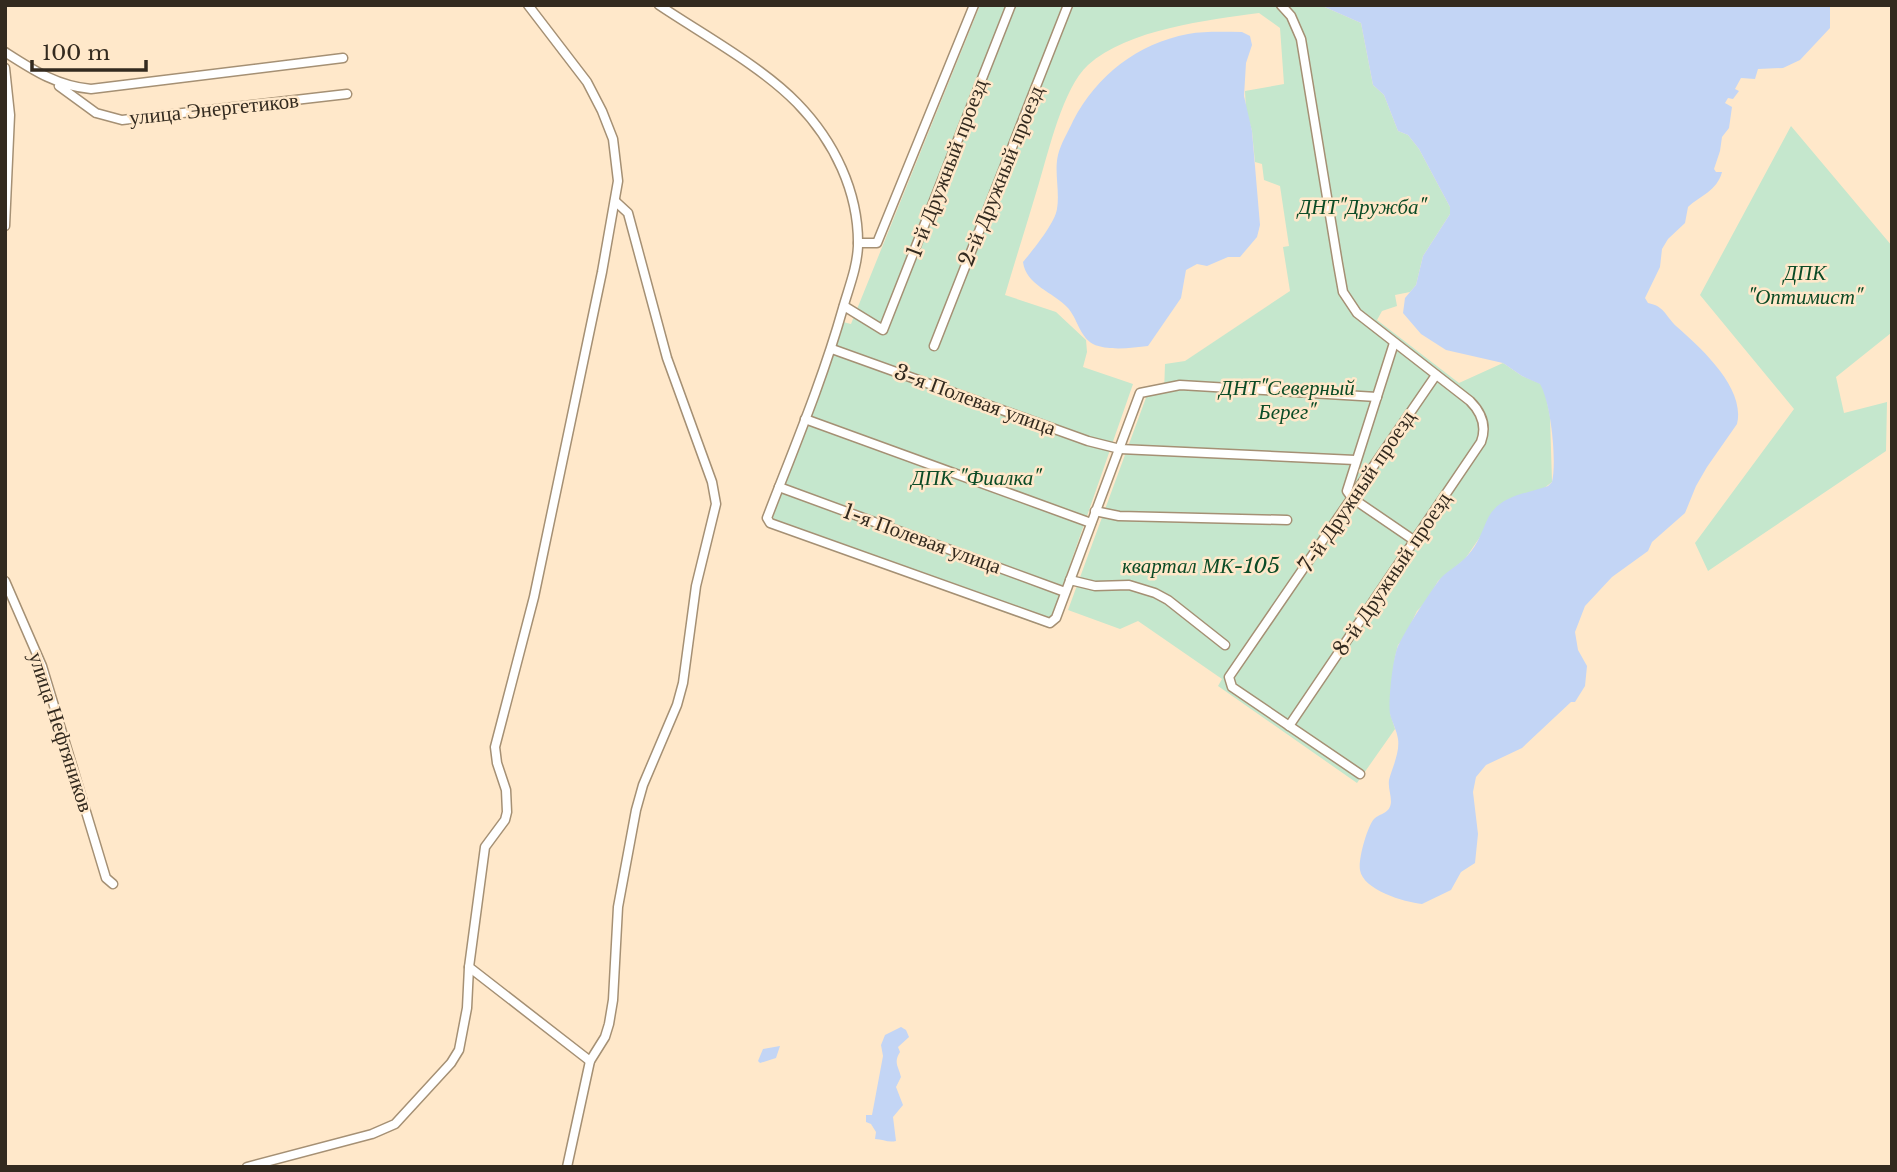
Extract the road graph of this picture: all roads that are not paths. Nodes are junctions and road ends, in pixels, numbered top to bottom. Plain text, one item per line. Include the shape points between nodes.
1 (528, 5) edge
2 (659, 5) edge
3 (974, 5) edge
4 (1012, 5) edge
5 (1068, 5) edge
6 (1281, 5) edge
7 (5, 52) edge
8 (343, 58) dead end
9 (5, 68) edge
10 (50, 80) junction
11 (346, 94) dead end
12 (615, 201) junction
13 (5, 226) edge
14 (858, 243) junction
15 (844, 306) junction
16 (1394, 343) junction
17 (934, 346) dead end
18 (832, 349) junction
19 (1436, 375) junction
20 (1377, 397) junction
21 (805, 419) junction
22 (1120, 449) junction
23 (1356, 460) junction
24 (779, 488) junction
25 (1352, 498) junction
26 (1095, 511) junction
27 (1287, 520) dead end
28 (1091, 523) junction
29 (1415, 541) junction
30 (5, 580) edge
31 (1070, 580) junction
32 (1065, 592) junction
33 (1225, 645) dead end
34 (1289, 726) junction
35 (1360, 774) dead end
36 (113, 884) dead end
37 (469, 967) junction
38 (590, 1061) junction
39 (247, 1167) edge
40 (567, 1167) edge

1 - 12 street via 587,82 606,120 617,165
2 - 14 street via 777,85 806,113 842,169
3 - 14 street via 877,243
4 - 15 street, 1-й Дружный проезд via 883,330
5 - 17 street, 2-й Дружный проезд
6 - 16 street via 1301,39 1343,292 1355,312
7 - 10 street
8 - 10 street via 91,89
9 - 13 street via 10,115
10 - 11 street, улица Энергетиков via 96,113 122,120
12 - 37 street via 534,597 495,747 507,812 485,847
12 - 38 street via 628,214 667,358 716,504 696,586 683,683 636,810 618,908 609,1024
14 - 15 street
15 - 18 street
16 - 19 street
16 - 20 street
18 - 21 street
18 - 22 street, 3-я Полевая улица
19 - 25 street, 7-й Дружный проезд
19 - 29 street, 8-й Дружный проезд via 1470,401 1482,418 1484,433
20 - 22 street via 1180,385 1140,393
20 - 23 street
21 - 24 street
21 - 28 street
22 - 23 street, 3-я Полевая улица
22 - 26 street
23 - 25 street via 1347,487
24 - 32 street, 1-я Полевая улица
24 - 32 street via 767,517 770,523 1046,623 1054,622
25 - 29 street
25 - 34 street, 7-й Дружный проезд via 1229,677 1231,687
26 - 27 street via 1119,516
26 - 28 street
28 - 31 street
29 - 34 street, 8-й Дружный проезд
30 - 36 street, улица Нефтяников via 42,666 106,878
31 - 32 street
31 - 33 street via 1095,586 1129,584 1155,593
34 - 35 street, 7-й Дружный проезд
37 - 38 street
37 - 39 street via 459,1050 395,1124
38 - 40 street

